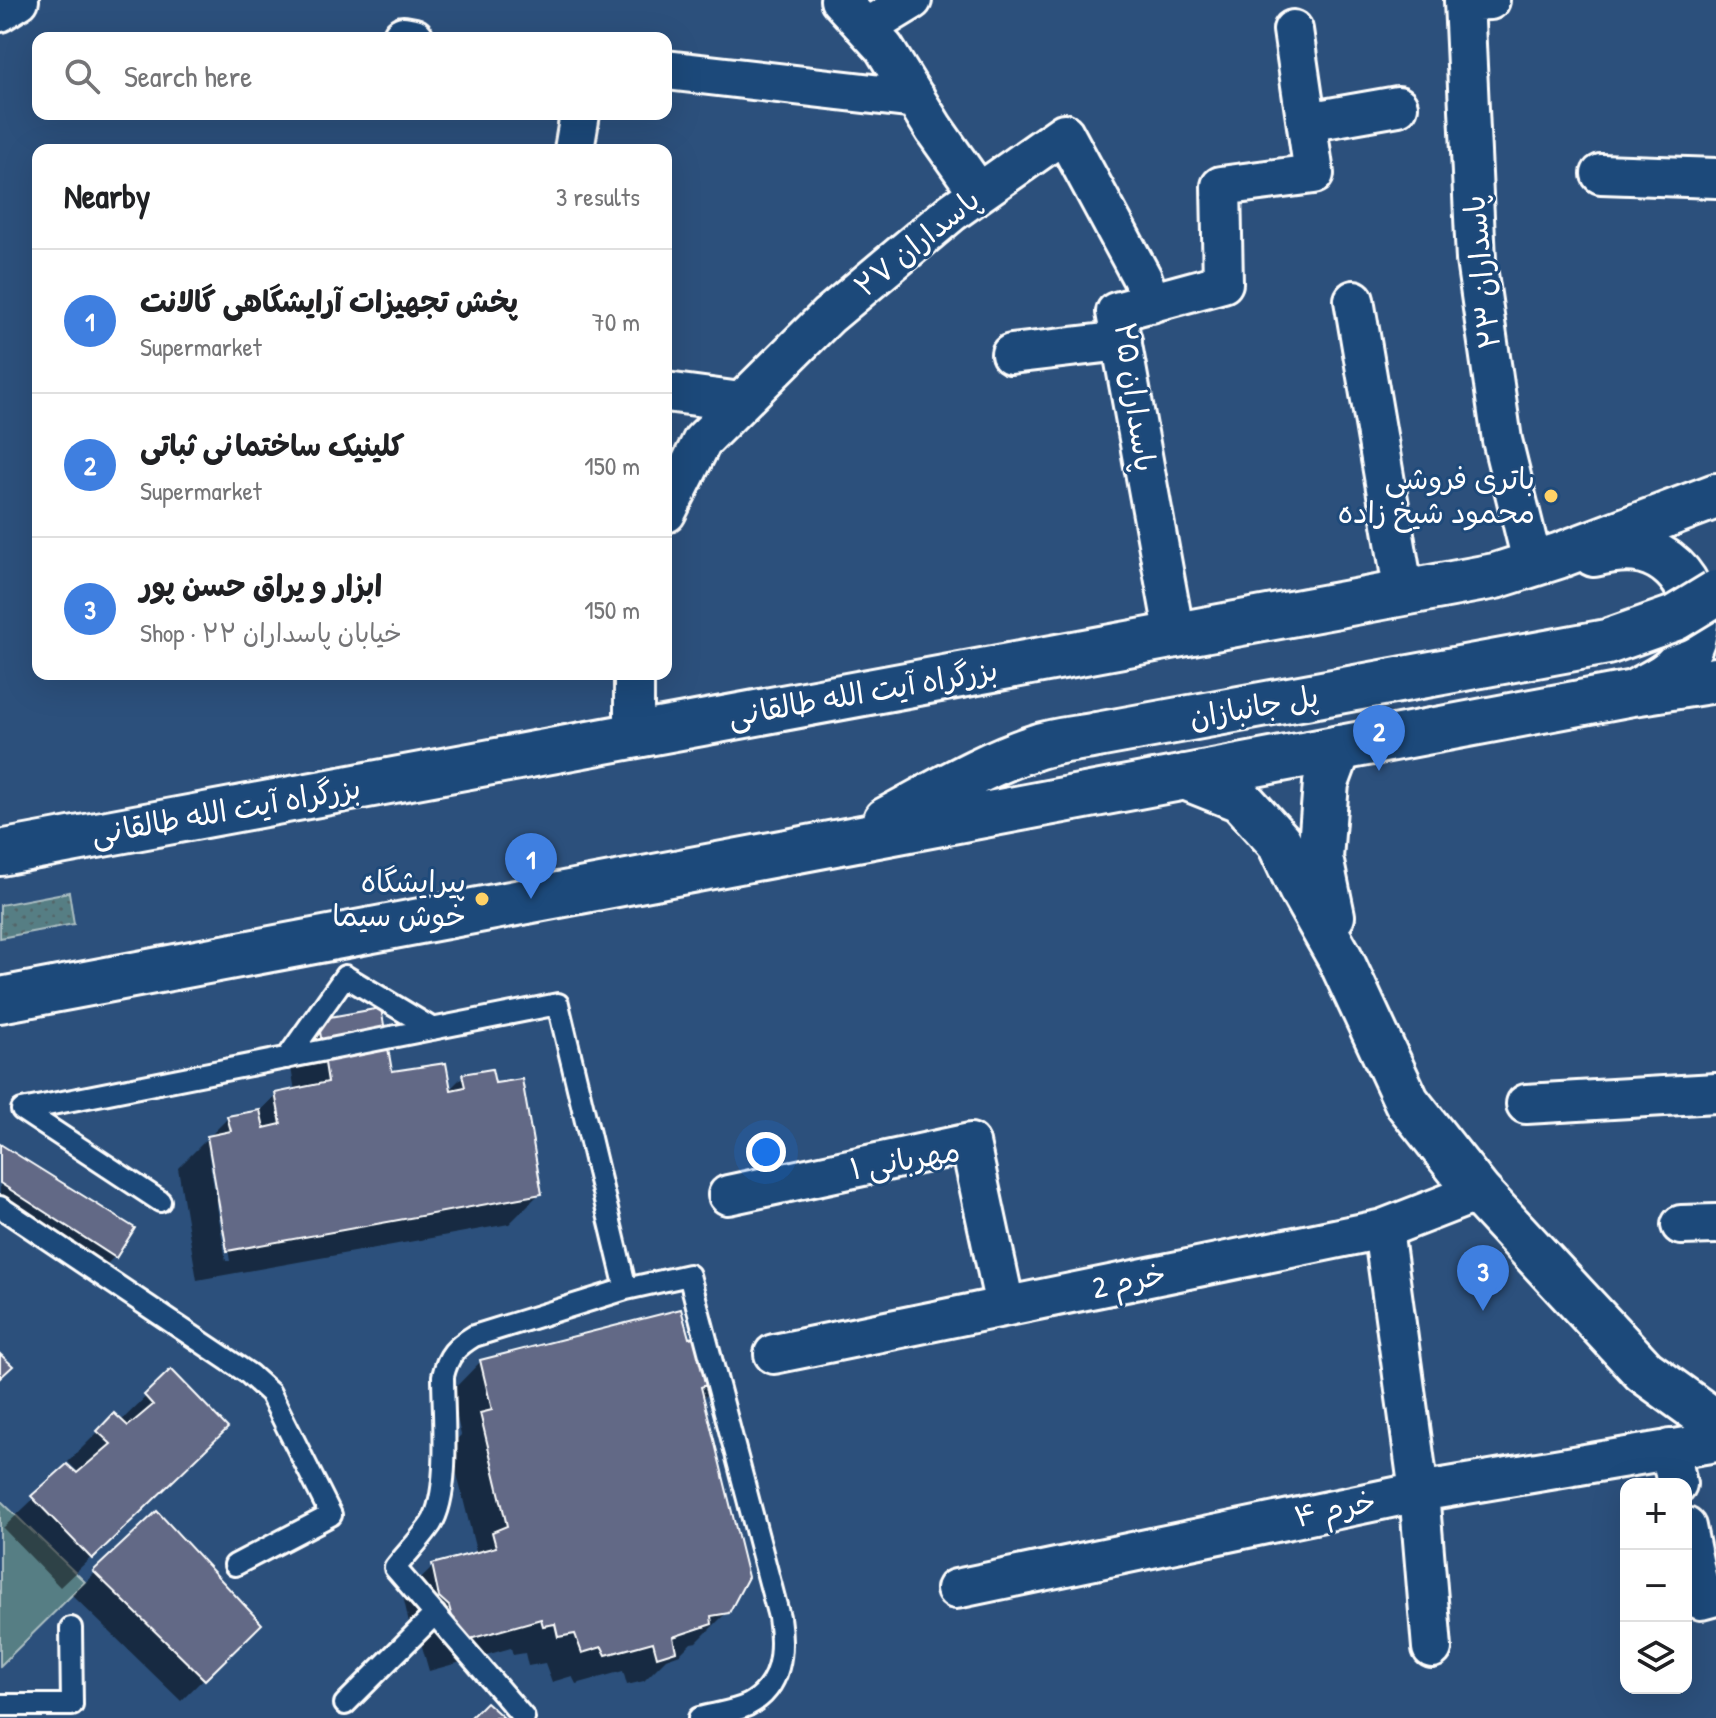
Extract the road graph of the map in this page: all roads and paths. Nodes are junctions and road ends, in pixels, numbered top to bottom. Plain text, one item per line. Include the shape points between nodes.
1 (19, 0) edge
2 (840, 0) edge
3 (912, 0) edge
4 (1490, 0) edge
5 (0, 12) edge
6 (866, 28) junction
7 (1293, 30) dead end
8 (672, 71) edge
9 (916, 99) junction
10 (1398, 106) dead end
11 (579, 120) edge
12 (1307, 122) junction
13 (575, 144) edge
14 (1601, 174) dead end
15 (1716, 178) edge
16 (979, 193) junction
17 (1354, 300) dead end
18 (1151, 303) junction
19 (1122, 341) junction
20 (1011, 354) dead end
21 (672, 393) edge
22 (741, 402) junction
23 (1710, 497) edge
24 (672, 501) edge
25 (1514, 571) junction
26 (1716, 593) edge
27 (1404, 594) junction
28 (1175, 636) junction
29 (634, 680) edge
30 (1716, 680) edge
31 (1633, 693) junction
32 (634, 735) junction
33 (1339, 748) junction
34 (1185, 777) junction
35 (849, 840) junction
36 (0, 853) edge
37 (1340, 958) junction
38 (0, 1000) edge
39 (433, 1029) junction
40 (287, 1058) junction
41 (1716, 1093) edge
42 (1526, 1104) dead end
43 (1478, 1192) junction
44 (728, 1195) dead end
45 (160, 1201) dead end
46 (0, 1207) edge
47 (1383, 1229) junction
48 (626, 1289) junction
49 (1005, 1306) junction
50 (774, 1354) dead end
51 (1716, 1423) edge
52 (1716, 1442) edge
53 (1674, 1467) edge
54 (1419, 1492) junction
55 (1691, 1550) edge
56 (235, 1565) dead end
57 (956, 1589) dead end
58 (1716, 1596) edge
59 (435, 1614) junction
60 (71, 1628) dead end
61 (1432, 1648) dead end
62 (345, 1704) dead end
63 (0, 1705) edge
64 (707, 1717) edge
65 (524, 1718) edge

1 - 5 street
2 - 6 street
3 - 6 street
4 - 25 street, پاسداران ۲۳ via 1464,1 1476,260
6 - 9 street
7 - 12 street, پاسداران ۲۵
8 - 9 street
9 - 16 street
10 - 12 street
11 - 13 street
12 - 18 street, پاسداران ۲۵ via 1314,174 1221,186 1223,283
14 - 15 street
16 - 18 street, پاسداران ۲۷ via 1064,133
16 - 22 street, پاسداران ۲۷ via 828,316
17 - 27 street
18 - 19 street, پاسداران ۲۵ via 1116,312
19 - 20 street
19 - 28 street, پاسداران ۲۵
21 - 22 street
22 - 24 street, پاسداران ۲۷ via 702,441
23 - 25 main road, بزرگراه آیت الله طالقانی
25 - 27 main road, بزرگراه آیت الله طالقانی
25 - 31 main road via 1627,548 1660,557 1674,568 1694,604 1690,646 1669,673
26 - 35 main road, پل جانبازان, bridge via 1675,618 1607,642 1040,745 987,766
27 - 28 main road, بزرگراه آیت الله طالقانی
28 - 32 main road, بزرگراه آیت الله طالقانی
29 - 32 street
30 - 31 main road
31 - 33 main road
32 - 36 main road, بزرگراه آیت الله طالقانی
33 - 34 main road
33 - 37 main road via 1326,783 1320,858
34 - 35 main road
34 - 37 main road via 1240,799 1279,842
35 - 38 main road
37 - 43 main road via 1407,1102
39 - 40 lane
39 - 40 lane via 345,976
39 - 48 lane via 558,1004
40 - 45 lane via 22,1110
41 - 42 street
43 - 47 street, خرم 2
43 - 51 main road via 1644,1371
44 - 49 street, مهربانی ۱ via 970,1143
46 - 56 lane via 270,1393 331,1515
47 - 49 street, خرم 2
47 - 54 street
48 - 59 lane via 474,1336 446,1361 442,1490 432,1522 395,1568
48 - 64 lane via 689,1275 779,1617 780,1667 769,1689 747,1705
49 - 50 street, خرم 2
52 - 53 street, خرم ۴
53 - 54 street, خرم ۴
54 - 57 street, خرم ۴
54 - 61 street
55 - 58 street via 1701,1600
59 - 62 lane
59 - 65 lane
60 - 63 lane via 72,1705

